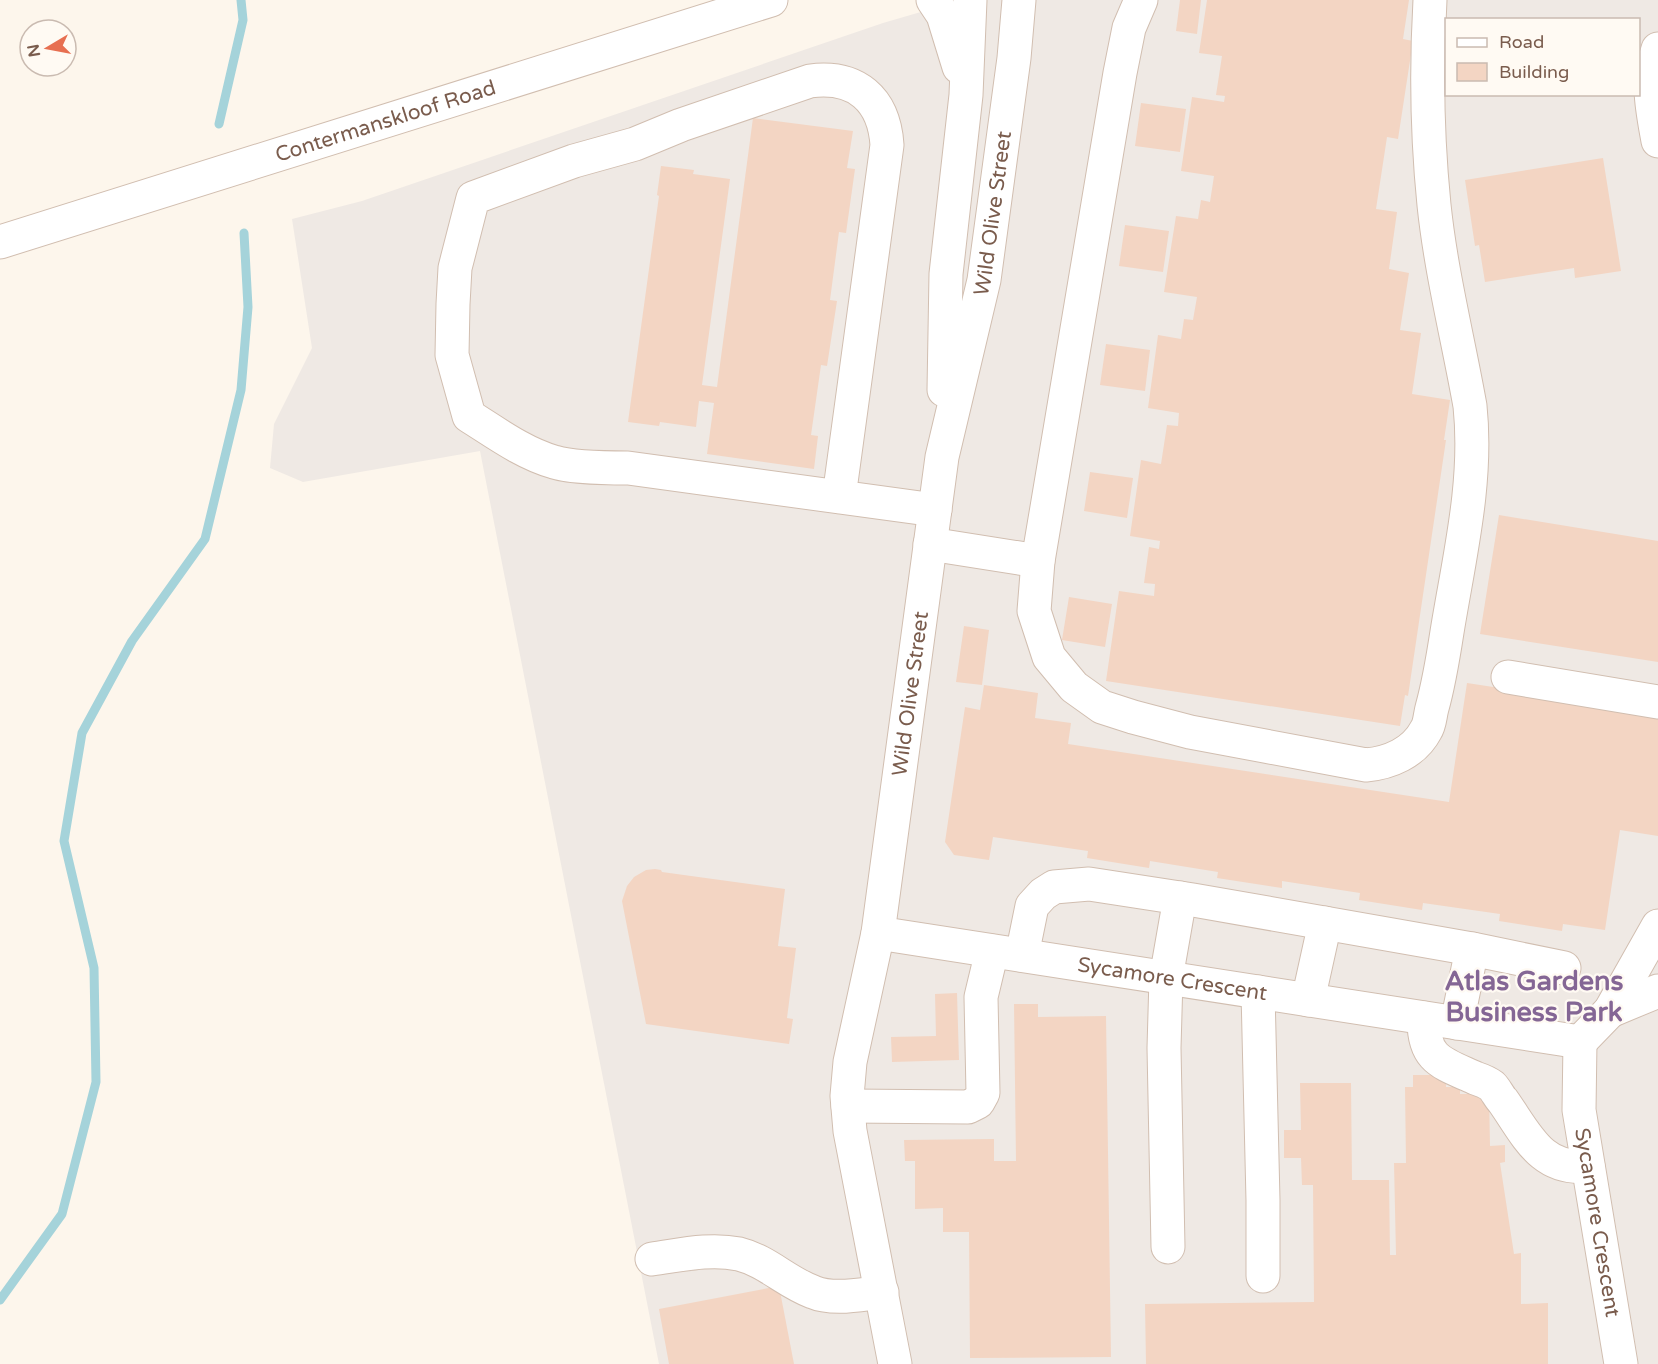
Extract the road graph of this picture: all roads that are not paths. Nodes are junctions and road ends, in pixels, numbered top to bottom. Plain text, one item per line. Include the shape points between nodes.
1 (771, 0) edge
2 (933, 0) edge
3 (970, 0) edge
4 (1020, 0) edge
5 (1031, 0) edge
6 (1141, 0) edge
7 (1430, 0) edge
8 (1658, 49) edge
9 (1013, 67) junction
10 (967, 82) junction
11 (1658, 141) edge
12 (0, 242) edge
13 (942, 457) junction
14 (839, 497) junction
15 (935, 510) junction
16 (930, 544) junction
17 (1038, 561) junction
18 (1508, 678) dead end
19 (1658, 702) edge
20 (1180, 898) junction
21 (1325, 923) junction
22 (1658, 926) edge
23 (878, 933) junction
24 (1472, 949) junction
25 (1007, 953) junction
26 (1564, 968) dead end
27 (1166, 978) junction
28 (1658, 991) edge
29 (1258, 992) junction
30 (1308, 1000) junction
31 (1610, 1011) junction
32 (1424, 1018) junction
33 (1457, 1023) junction
34 (1580, 1042) junction
35 (848, 1106) junction
36 (1588, 1166) junction
37 (1168, 1247) dead end
38 (652, 1259) dead end
39 (1263, 1276) dead end
40 (882, 1292) junction
41 (895, 1364) edge
42 (1621, 1364) edge

1 - 12 street, Contermanskloof Road
2 - 10 street via 943,15
3 - 10 street, Wild Olive Street
4 - 9 street, Wild Olive Street
5 - 9 street
6 - 17 street via 1129,28 1120,74
7 - 17 street via 1426,113 1434,207 1473,437 1467,513 1440,682 1426,730 1397,757 1365,765 1190,732 1102,707 1074,687 1049,657 1034,611
8 - 11 street via 1650,83
9 - 10 street
9 - 13 street, Wild Olive Street via 984,280
10 - 13 street, Wild Olive Street via 946,274
13 - 15 street, Wild Olive Street
14 - 14 street via 628,468 555,463 511,443 469,416 453,354 453,304 456,268 473,198 810,81 841,81 866,94 882,117 887,145
14 - 15 street
15 - 16 street, Wild Olive Street
16 - 17 street
16 - 23 street, Wild Olive Street
18 - 19 street
20 - 21 street
20 - 25 street via 1089,884 1054,887 1032,906
20 - 27 street
21 - 24 street
21 - 30 street
22 - 31 street
23 - 25 street, Sycamore Crescent
23 - 35 street via 850,1062
24 - 26 street
24 - 33 street
25 - 27 street, Sycamore Crescent
25 - 35 street via 981,997 983,1093 978,1102 968,1107
27 - 29 street, Sycamore Crescent
27 - 37 street
28 - 31 street
29 - 30 street, Sycamore Crescent
29 - 39 street
30 - 32 street, Sycamore Crescent
31 - 34 street
32 - 33 street, Sycamore Crescent
32 - 36 street via 1425,1041 1435,1057 1491,1085 1546,1158 1574,1168
33 - 34 street, Sycamore Crescent
34 - 36 street, Sycamore Crescent via 1579,1110
35 - 40 street
36 - 42 street, Sycamore Crescent
38 - 40 street via 718,1250 765,1263 815,1293 850,1296
40 - 41 street

